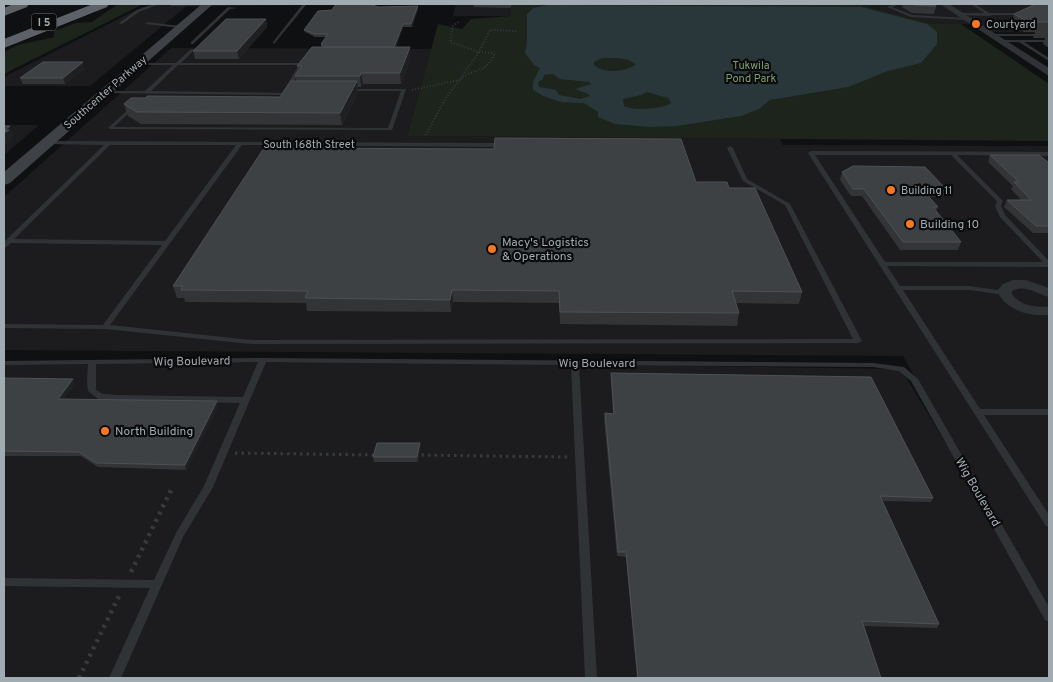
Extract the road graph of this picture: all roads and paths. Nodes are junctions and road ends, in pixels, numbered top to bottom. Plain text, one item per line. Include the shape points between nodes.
1 (23, 4) edge
2 (84, 4) edge
3 (103, 4) edge
4 (157, 4) edge
5 (207, 4) edge
6 (317, 4) edge
7 (915, 4) edge
8 (944, 4) edge
9 (973, 4) edge
10 (1038, 4) edge
11 (171, 5) edge
12 (303, 6) edge
13 (896, 7) dead end
14 (4, 12) edge
15 (990, 14) junction
16 (964, 17) junction
17 (460, 21) dead end
18 (121, 23) dead end
19 (147, 23) dead end
20 (180, 27) junction
21 (518, 31) dead end
22 (991, 35) junction
23 (1049, 35) edge
24 (4, 40) edge
25 (1000, 41) junction
26 (1020, 41) junction
27 (192, 43) dead end
28 (274, 43) dead end
29 (1049, 43) edge
30 (4, 44) edge
31 (192, 50) edge
32 (479, 52) junction
33 (306, 59) edge
34 (1049, 60) edge
35 (138, 64) junction
36 (177, 64) junction
37 (303, 64) junction
38 (1049, 74) edge
39 (459, 80) junction
40 (295, 90) edge
41 (344, 90) edge
42 (404, 90) junction
43 (104, 92) junction
44 (146, 93) junction
45 (159, 93) junction
46 (283, 94) junction
47 (154, 97) edge
48 (141, 104) edge
49 (47, 143) junction
50 (109, 143) junction
51 (240, 144) junction
52 (421, 144) junction
53 (506, 145) edge
54 (730, 148) dead end
55 (952, 153) junction
56 (1049, 154) edge
57 (4, 180) edge
58 (168, 243) junction
59 (6, 244) edge
60 (882, 264) junction
61 (1049, 264) edge
62 (898, 288) junction
63 (1004, 293) junction
64 (1049, 293) edge
65 (1049, 311) edge
66 (4, 326) edge
67 (105, 327) junction
68 (263, 360) junction
69 (92, 362) junction
70 (4, 363) edge
71 (575, 363) junction
72 (246, 400) junction
73 (978, 412) junction
74 (1049, 412) edge
75 (222, 453) junction
76 (381, 455) edge
77 (411, 455) edge
78 (580, 457) junction
79 (1049, 523) edge
80 (4, 582) edge
81 (156, 584) junction
82 (1049, 617) edge
83 (115, 678) edge
84 (591, 678) edge

1 - 14 highway, I 5
2 - 24 highway, I 5
3 - 30 highway
4 - 18 lane via 138,11
5 - 11 lane
5 - 12 lane
5 - 20 main road, Southcenter Parkway
6 - 12 lane
7 - 13 lane via 919,7
7 - 16 lane via 889,6 898,12 929,20
8 - 16 street
9 - 15 lane
10 - 15 lane via 1018,14
12 - 27 lane via 229,8
12 - 28 lane
15 - 16 lane
16 - 22 street
17 - 32 path via 453,26 450,42
19 - 20 lane
20 - 35 main road, Southcenter Parkway
21 - 32 path via 490,30
22 - 23 lane
22 - 25 street
25 - 26 lane
25 - 38 street
26 - 29 lane
26 - 34 lane
31 - 36 lane
32 - 39 path
32 - 39 path via 492,53 491,62 481,71
33 - 37 lane
35 - 36 lane
35 - 43 main road, Southcenter Parkway
36 - 37 lane
36 - 44 lane
37 - 46 lane
39 - 42 path
39 - 52 path
40 - 46 lane
41 - 42 lane
42 - 48 lane via 390,129 110,128 134,105
43 - 44 lane
43 - 49 main road, Southcenter Parkway
44 - 45 lane
45 - 46 lane
45 - 47 lane
49 - 50 lane, South 168th Street
49 - 57 main road, Southcenter Parkway
50 - 51 lane, South 168th Street
50 - 59 lane
51 - 52 lane, South 168th Street
51 - 58 lane
52 - 53 lane, South 168th Street
54 - 67 lane via 745,180 787,204 858,341 251,342
55 - 56 lane
55 - 60 lane via 811,153
55 - 61 lane via 1000,201 998,206 1002,216
58 - 59 lane
58 - 67 lane
60 - 61 lane
60 - 62 lane
62 - 63 lane via 970,288
62 - 73 lane
63 - 64 street via 1006,288 1016,284
63 - 65 street via 1008,300 1023,308
66 - 67 lane
68 - 69 lane, Wig Boulevard
68 - 71 lane, Wig Boulevard
68 - 72 lane
69 - 70 lane, Wig Boulevard
69 - 72 lane via 92,391 101,397
71 - 78 lane
71 - 82 lane, Wig Boulevard via 901,369 914,379
72 - 75 lane
73 - 74 lane
73 - 79 lane
75 - 76 path
75 - 81 lane via 208,487
77 - 78 path
78 - 84 lane
80 - 81 lane
81 - 83 lane

